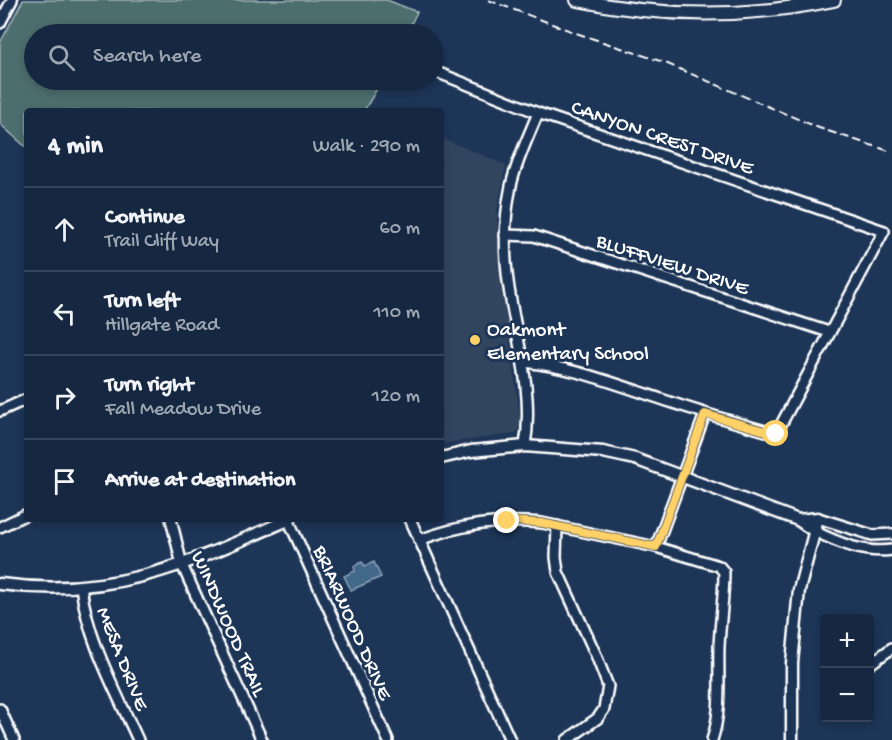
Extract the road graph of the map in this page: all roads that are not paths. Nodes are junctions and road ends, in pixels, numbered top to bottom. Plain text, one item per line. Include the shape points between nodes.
1 (12, 0) edge
2 (577, 0) edge
3 (742, 0) edge
4 (834, 0) edge
5 (743, 13) junction
6 (0, 23) edge
7 (444, 75) edge
8 (538, 112) junction
9 (505, 235) junction
10 (829, 332) junction
11 (524, 362) junction
12 (24, 400) edge
13 (0, 411) edge
14 (705, 414) junction
15 (525, 446) junction
16 (444, 457) edge
17 (680, 477) junction
18 (24, 515) edge
19 (818, 518) junction
20 (798, 520) junction
21 (172, 522) edge
22 (282, 522) edge
23 (290, 522) edge
24 (411, 522) edge
25 (556, 526) junction
26 (0, 527) edge
27 (814, 531) junction
28 (892, 534) edge
29 (419, 540) junction
30 (656, 547) junction
31 (892, 550) edge
32 (182, 565) junction
33 (0, 584) edge
34 (81, 587) junction
35 (892, 648) edge
36 (874, 661) edge
37 (0, 709) edge
38 (14, 740) edge
39 (138, 740) edge
40 (262, 740) edge
41 (387, 740) edge
42 (510, 740) edge
43 (567, 740) edge
44 (712, 740) edge
45 (792, 740) edge

1 - 6 street
2 - 5 main road via 671,14
3 - 5 main road
4 - 5 main road
7 - 8 street, CANYON CREST DRIVE
8 - 9 street via 511,185
8 - 10 street, CANYON CREST DRIVE via 884,231
9 - 10 street, BLUFFVIEW DRIVE via 534,236
9 - 11 street via 507,274
10 - 14 street via 776,434
11 - 14 street via 585,374
11 - 15 street via 528,419
12 - 13 street
14 - 17 street
15 - 16 street
15 - 17 street via 603,452 635,459
17 - 20 street
17 - 30 street
18 - 26 street
19 - 20 street
19 - 27 street
19 - 28 street via 872,535
20 - 27 street
21 - 32 street, WINDWOOD TRAIL
22 - 32 street
23 - 41 street, BRIARWOOD DRIVE
24 - 29 street
25 - 29 street via 491,522 454,528
25 - 30 street
25 - 43 street via 558,572 608,686 604,709 598,718
27 - 31 street via 867,551
27 - 45 street via 800,590 792,663
29 - 42 street
30 - 44 street via 719,566 724,572 719,700
32 - 34 street via 130,580
32 - 40 street, WINDWOOD TRAIL
33 - 34 street
34 - 39 street, MESA DRIVE via 93,640
35 - 36 street
37 - 38 street

